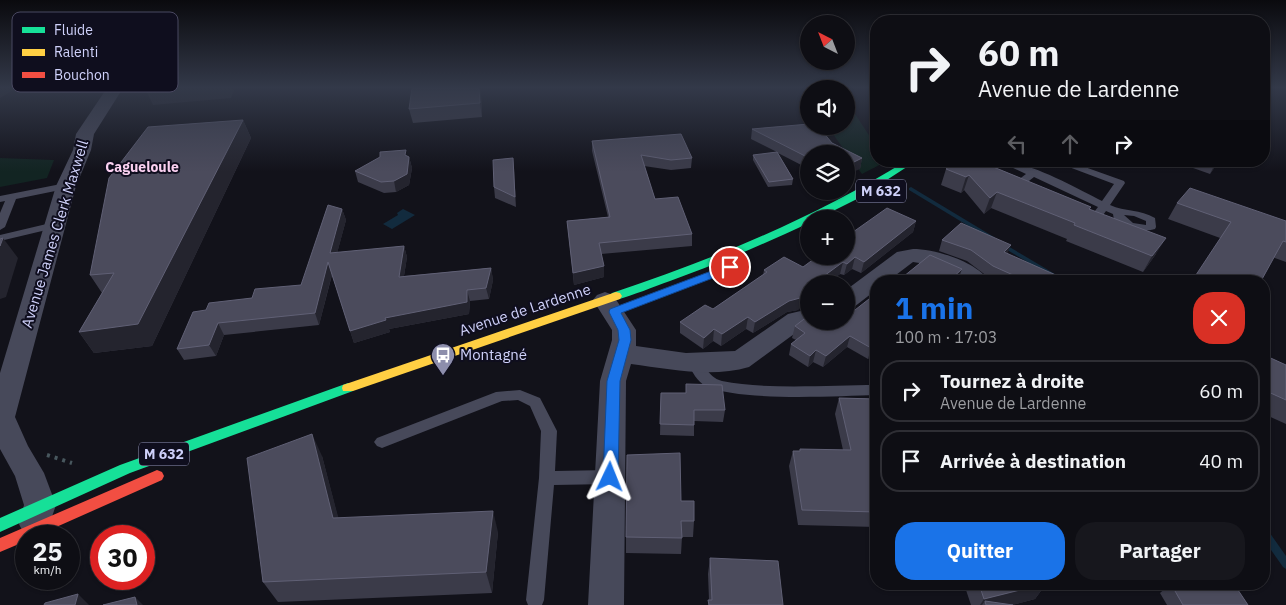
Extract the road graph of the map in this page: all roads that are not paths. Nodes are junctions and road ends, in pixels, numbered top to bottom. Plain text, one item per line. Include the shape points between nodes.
1 (97, 116) edge
2 (910, 167) edge
3 (911, 167) edge
4 (1018, 167) edge
5 (1075, 167) edge
6 (1033, 173) junction
7 (66, 186) junction
8 (1022, 192) edge
9 (12, 196) junction
10 (0, 198) edge
11 (1103, 206) junction
12 (846, 210) edge
13 (1119, 213) dead end
14 (1075, 214) edge
15 (56, 225) junction
16 (0, 227) edge
17 (800, 236) edge
18 (0, 238) edge
19 (777, 247) dead end
20 (881, 275) edge
21 (970, 275) edge
22 (870, 284) edge
23 (855, 295) edge
24 (612, 308) junction
25 (800, 319) edge
26 (499, 349) dead end
27 (621, 353) junction
28 (694, 362) junction
29 (870, 390) edge
30 (0, 418) edge
31 (254, 435) dead end
32 (382, 442) dead end
33 (165, 472) dead end
34 (610, 477) junction
35 (547, 478) junction
36 (37, 517) junction
37 (0, 524) edge
38 (0, 545) edge
39 (535, 600) dead end
40 (606, 605) edge

1 - 7 street, Avenue James Clerk Maxwell via 85,134 82,150
2 - 24 main road, Avenue de Lardenne / M 632 via 769,236 660,281
3 - 12 main road, Avenue de Lardenne / M 632
4 - 6 lane
5 - 11 lane via 1120,183
6 - 8 lane via 1014,188
6 - 11 lane
7 - 9 lane
7 - 15 street, Avenue James Clerk Maxwell
9 - 10 lane
9 - 16 lane
11 - 13 lane
11 - 14 lane via 1093,221
15 - 18 lane
15 - 30 street, Avenue James Clerk Maxwell
17 - 19 main road
20 - 21 street via 911,255 934,258
22 - 23 street
24 - 27 street via 624,330
24 - 36 main road, Avenue de Lardenne / M 632 via 404,367 125,468
25 - 28 street via 740,360
26 - 31 main road, Avenue de Lardenne via 408,376
27 - 28 street
27 - 34 street via 613,381
28 - 29 lane via 698,372 711,383 739,388
30 - 36 street, Avenue James Clerk Maxwell via 29,473
32 - 35 lane via 501,396 520,395 535,402 548,431
33 - 36 main road, Avenue de Lardenne / M 632
34 - 35 lane
34 - 40 street
35 - 39 lane
36 - 37 main road, Avenue de Lardenne / M 632
36 - 38 main road, M 632

